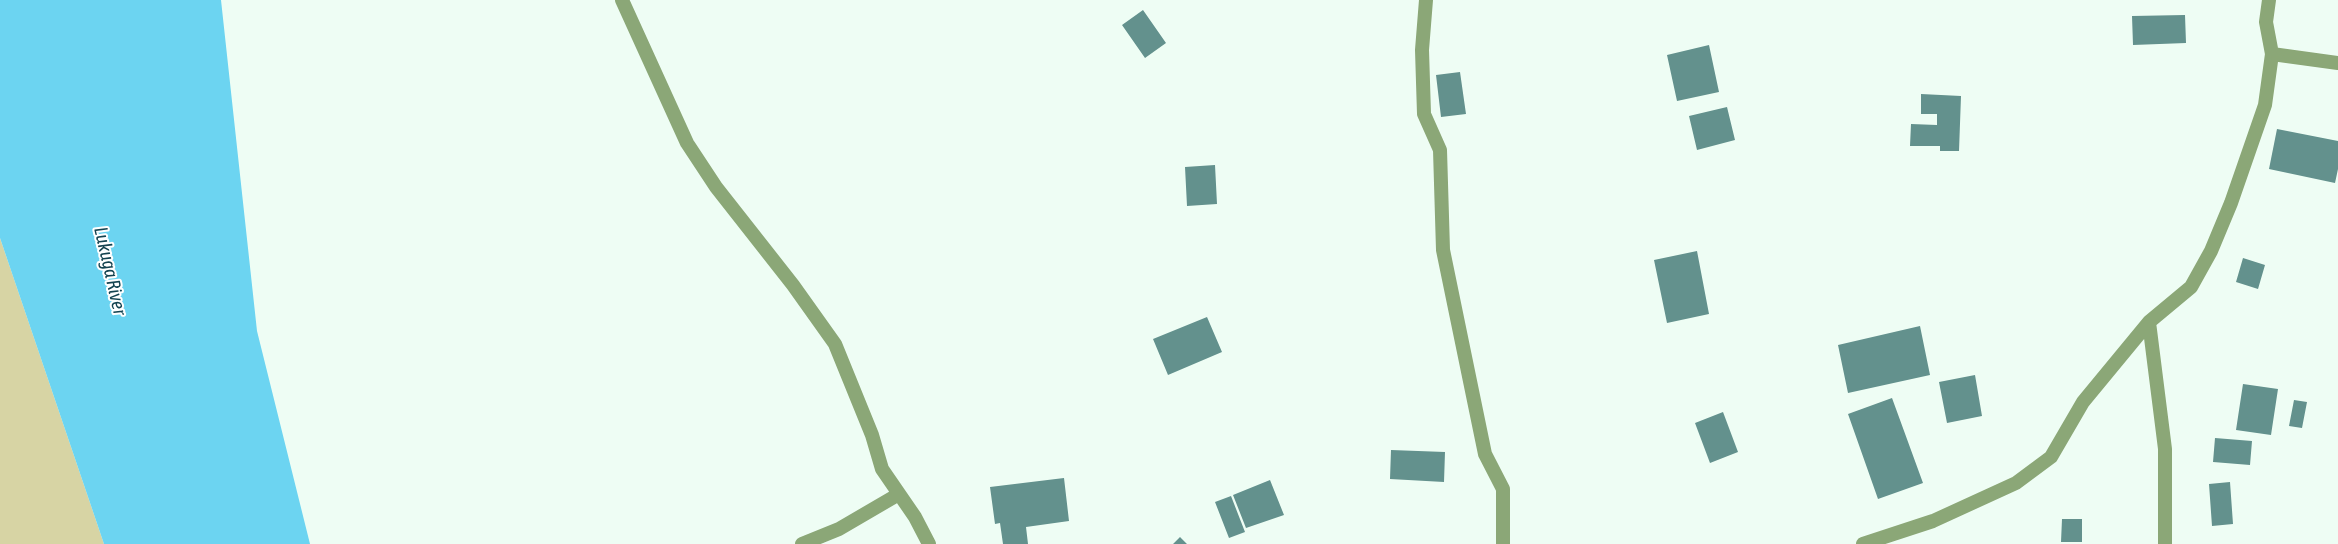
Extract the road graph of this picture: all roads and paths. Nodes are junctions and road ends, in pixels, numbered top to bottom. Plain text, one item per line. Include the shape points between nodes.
1 (622, 0) edge
2 (1426, 0) edge
3 (2270, 0) edge
4 (2272, 54) junction
5 (2338, 63) edge
6 (2149, 322) junction
7 (898, 494) junction
8 (802, 544) edge
9 (929, 544) edge
10 (1503, 544) edge
11 (1863, 544) edge
12 (2165, 544) edge

1 - 7 street via 687,143 716,187 835,344 872,435 882,469
2 - 10 street via 1422,50 1424,114 1440,150 1443,250 1486,454 1503,490
3 - 4 street via 2266,22
4 - 5 street
4 - 6 street via 2266,105 2210,251 2192,287
6 - 11 street via 2083,402 2051,457 2016,483 1933,521
6 - 12 street via 2165,449
7 - 8 street via 839,529
7 - 9 street

